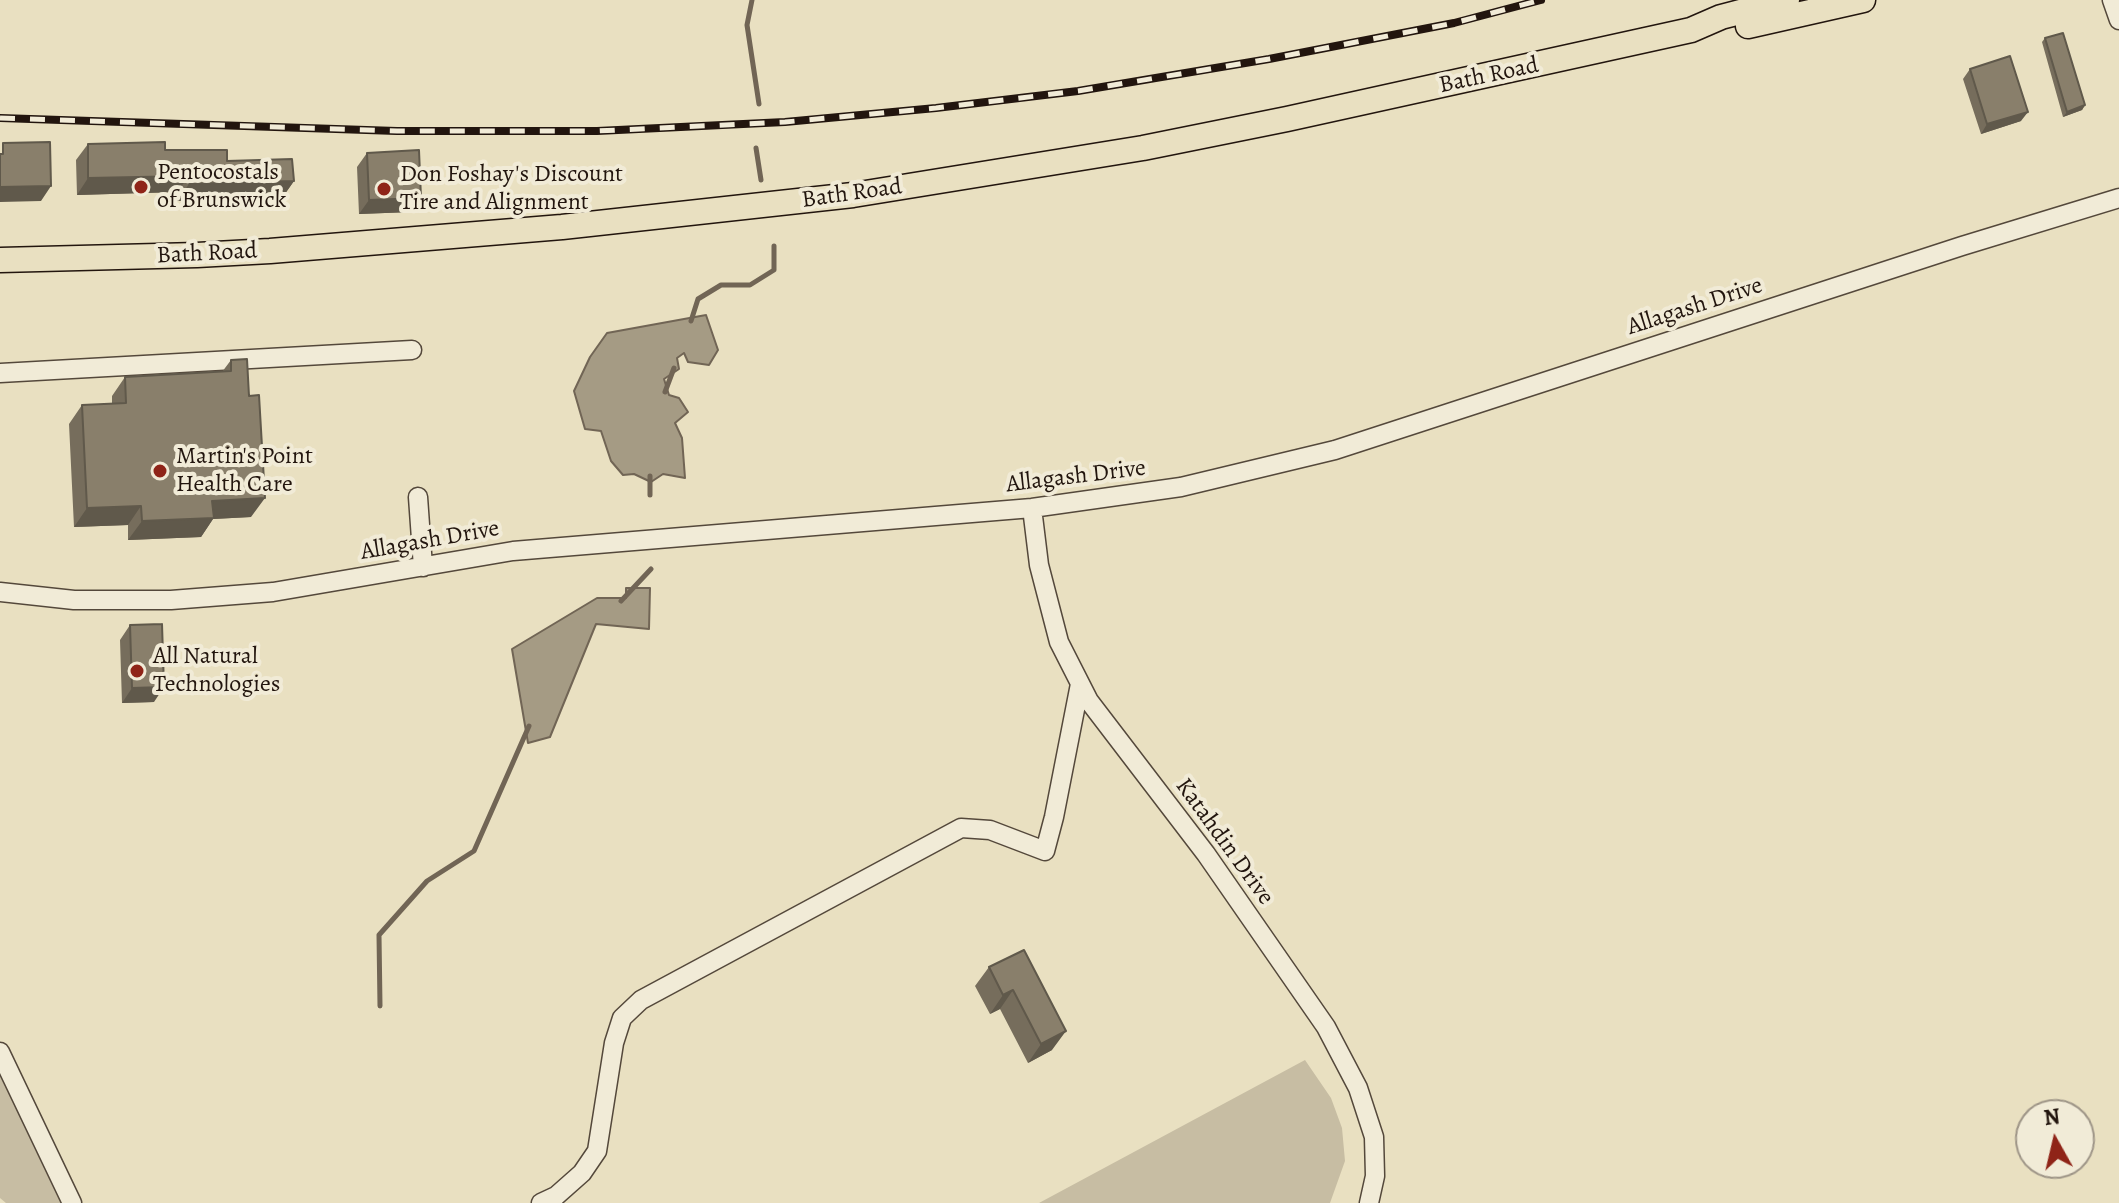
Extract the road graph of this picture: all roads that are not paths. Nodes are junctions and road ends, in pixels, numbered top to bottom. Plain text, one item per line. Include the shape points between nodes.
1 (1787, 0) edge
2 (1863, 0) edge
3 (2112, 0) edge
4 (2119, 20) edge
5 (1691, 30) junction
6 (2119, 198) edge
7 (0, 260) edge
8 (412, 350) dead end
9 (0, 373) edge
10 (418, 497) dead end
11 (1032, 508) junction
12 (423, 567) junction
13 (0, 592) edge
14 (1080, 684) junction
15 (0, 1052) edge
16 (72, 1203) edge
17 (541, 1203) edge
18 (1369, 1203) edge

1 - 5 main road, Bath Road
2 - 5 main road, Bath Road via 1704,34
3 - 4 street
5 - 7 main road, Bath Road via 1143,148 853,195 270,251
6 - 11 street, Allagash Drive via 1335,450 1181,487
8 - 9 street
10 - 12 street
11 - 12 street, Allagash Drive via 624,540
11 - 14 street, Katahdin Drive via 1039,565 1059,642
12 - 13 street, Allagash Drive via 273,592 171,600 74,600
14 - 17 street via 1045,851 990,830 961,828 641,1000 622,1018 614,1043 597,1151 582,1173
14 - 18 street, Katahdin Drive via 1326,1027 1358,1088 1374,1137
15 - 16 street

